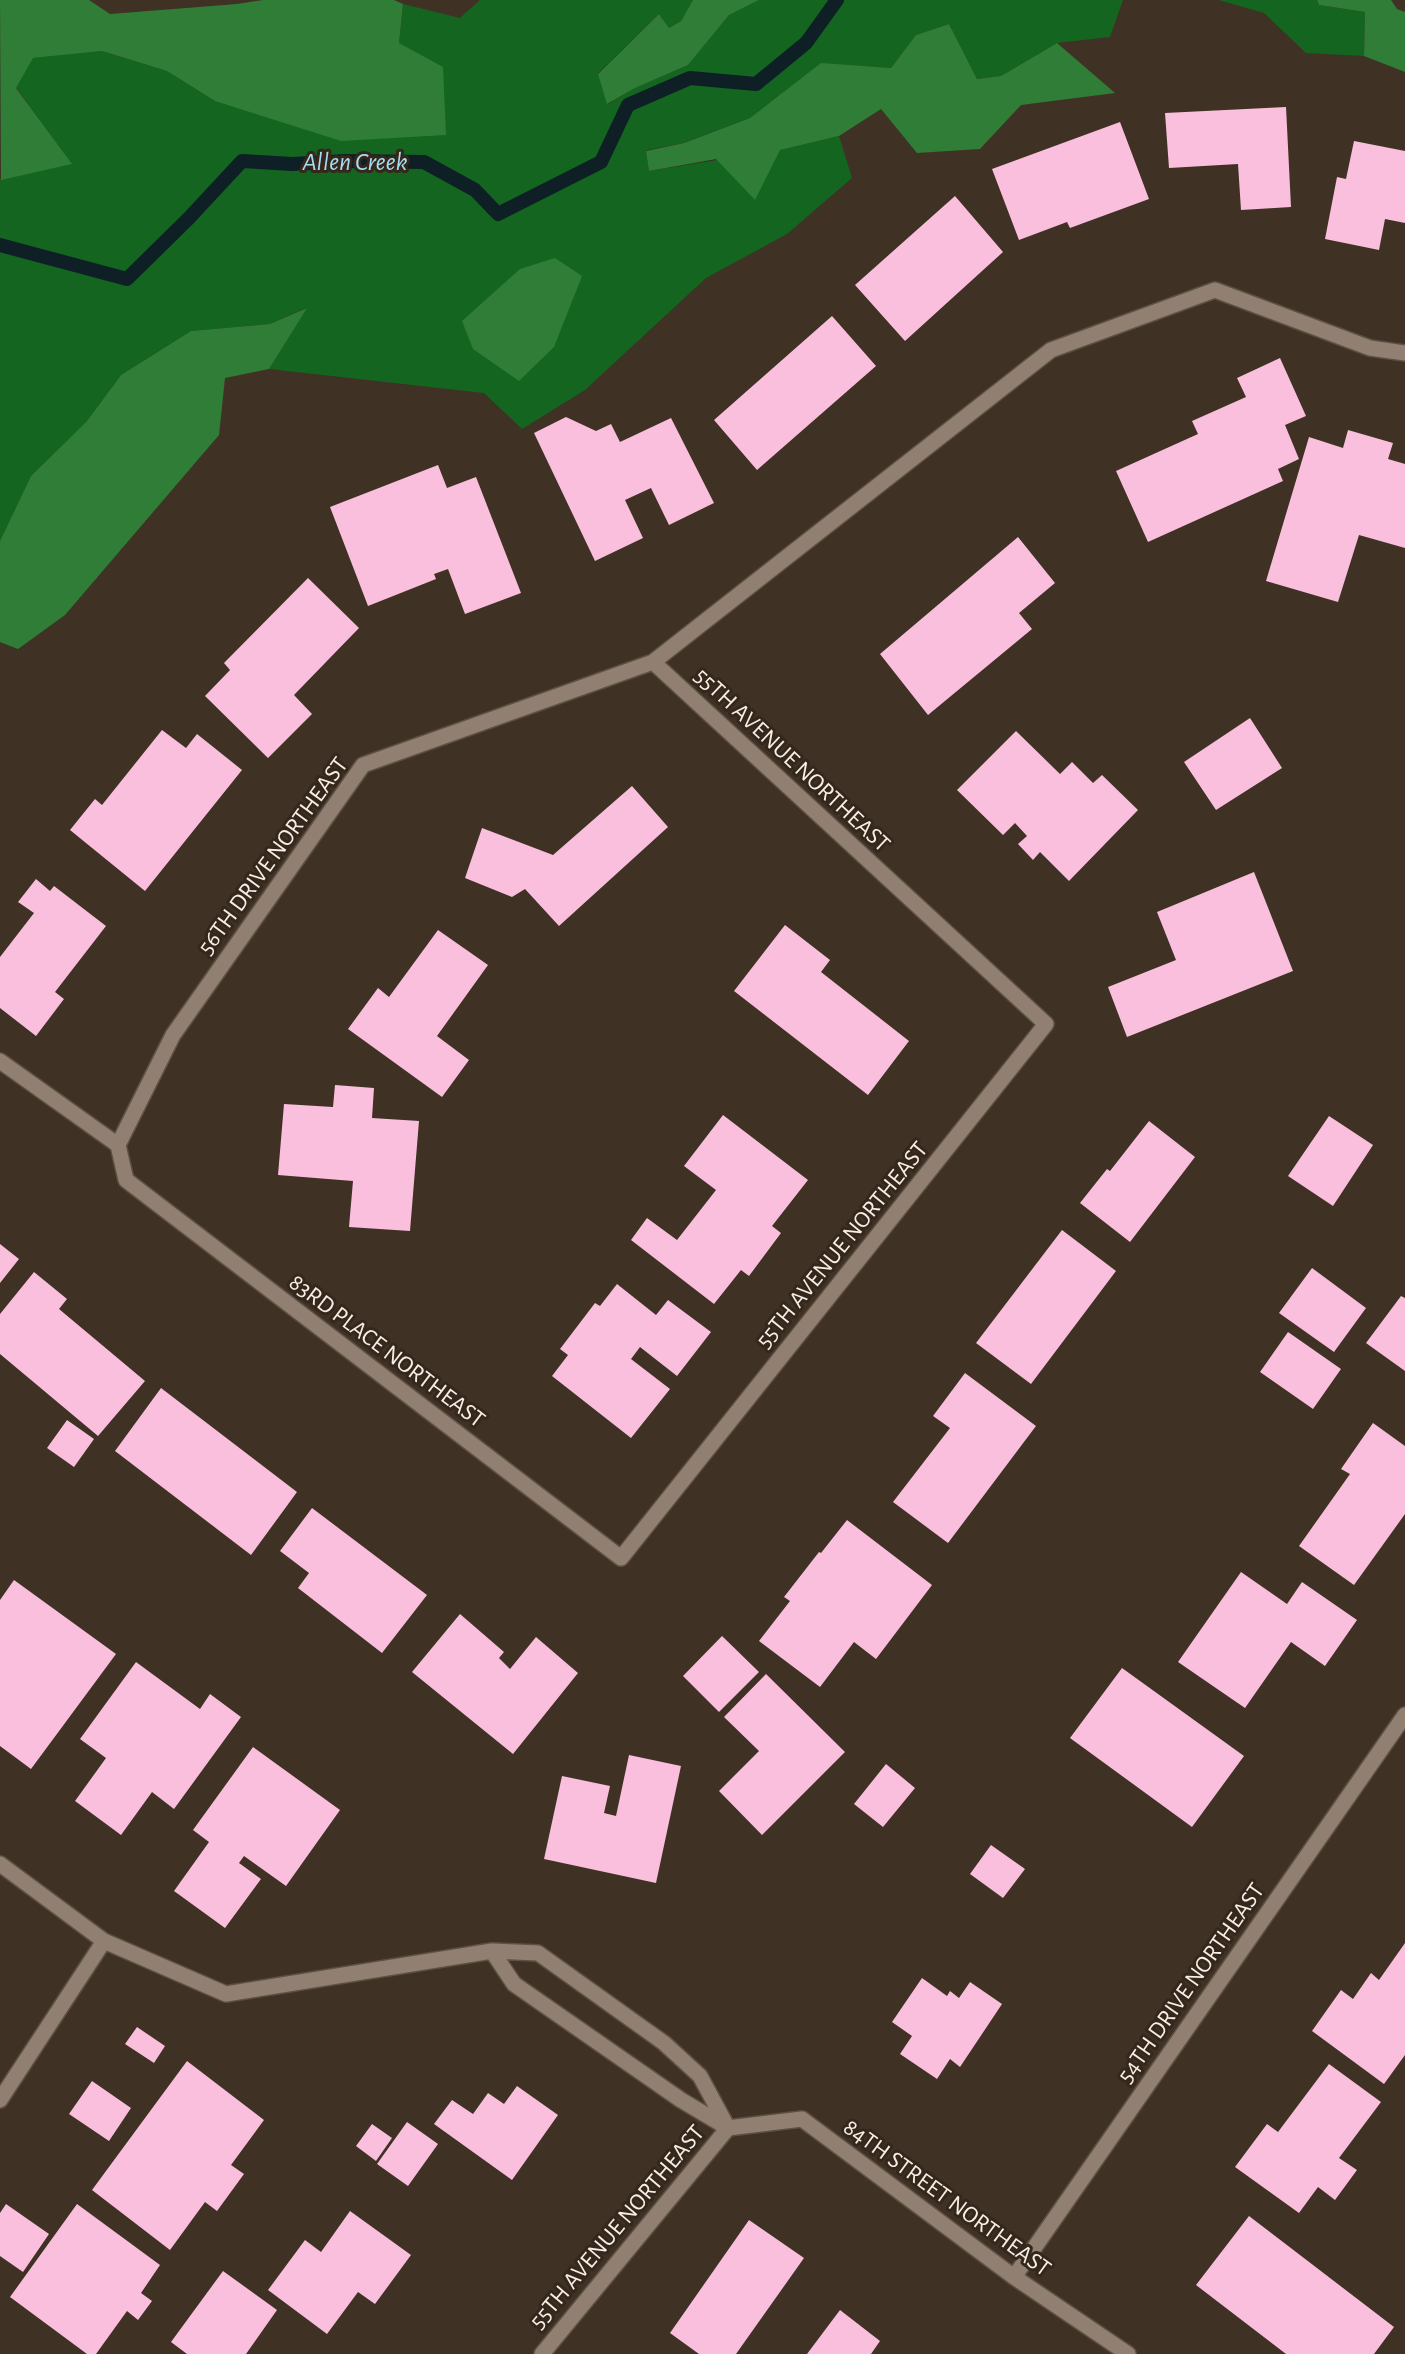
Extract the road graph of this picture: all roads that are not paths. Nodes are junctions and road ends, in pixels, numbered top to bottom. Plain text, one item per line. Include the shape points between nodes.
1 (1405, 354) edge
2 (653, 662) junction
3 (0, 1061) edge
4 (118, 1145) junction
5 (621, 1558) joint
6 (1405, 1715) edge
7 (0, 1864) edge
8 (104, 1941) junction
9 (492, 1951) junction
10 (0, 2100) edge
11 (728, 2128) junction
12 (1014, 2277) junction
13 (542, 2354) edge
14 (1128, 2354) edge

1 - 2 street, 55TH AVENUE NORTHEAST via 1371,348 1215,290 1051,350
2 - 4 street, 56TH DRIVE NORTHEAST via 363,765 173,1035
2 - 5 street, 55TH AVENUE NORTHEAST via 1046,1024
3 - 4 street
4 - 5 street, 83RD PLACE NORTHEAST via 126,1180
6 - 12 street, 54TH DRIVE NORTHEAST
7 - 8 street
8 - 9 street via 226,1994
8 - 10 street
9 - 11 street via 514,1984 681,2100
9 - 11 street via 538,1953 664,2043 700,2076
11 - 12 street, 84TH STREET NORTHEAST via 802,2119
11 - 13 street, 55TH AVENUE NORTHEAST
12 - 14 street, 84TH STREET NORTHEAST

